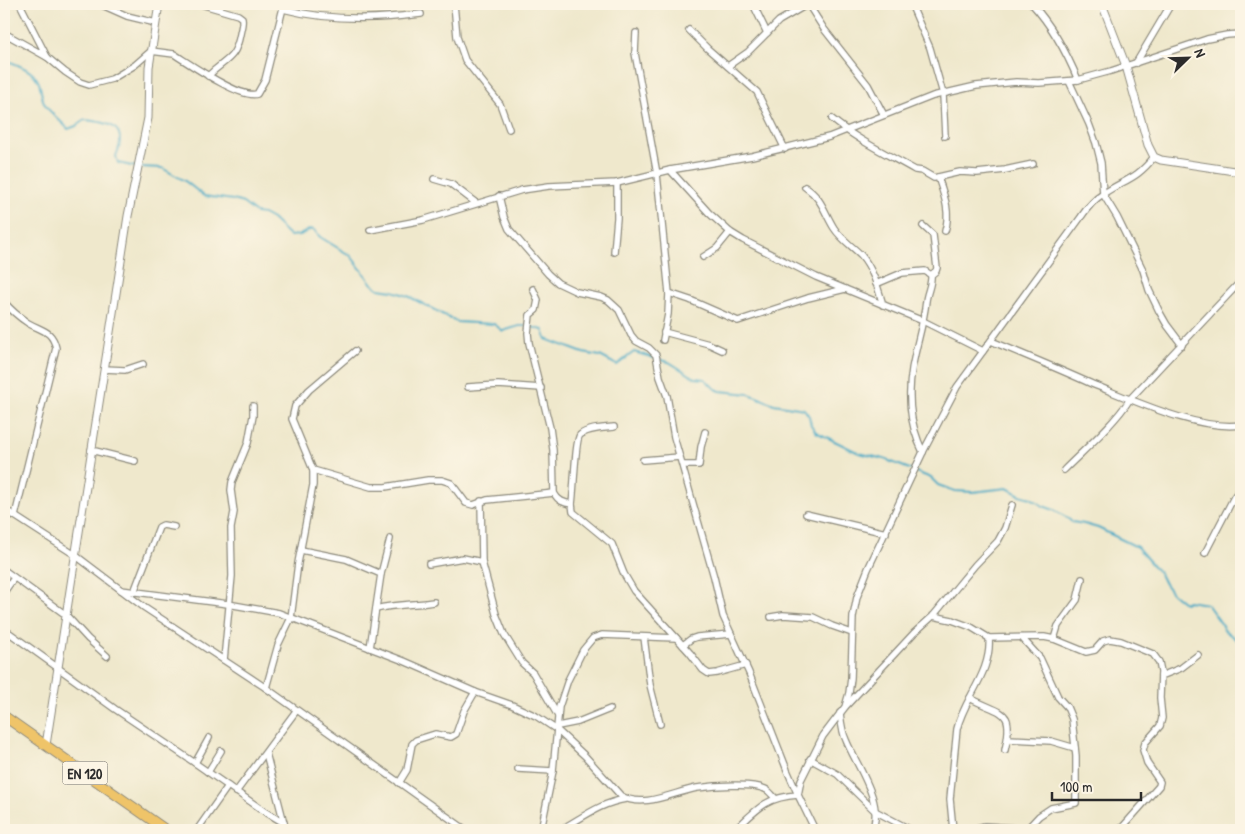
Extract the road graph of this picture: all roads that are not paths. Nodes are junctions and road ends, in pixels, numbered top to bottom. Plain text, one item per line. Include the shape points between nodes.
1 (20, 4) edge
2 (100, 4) edge
3 (159, 4) edge
4 (197, 4) edge
5 (206, 4) edge
6 (454, 4) edge
7 (753, 4) edge
8 (808, 4) edge
9 (850, 4) edge
10 (859, 4) edge
11 (911, 4) edge
12 (1032, 4) edge
13 (1102, 4) edge
14 (1172, 4) edge
15 (284, 6) edge
16 (421, 14) dead end
17 (156, 23) junction
18 (689, 30) dead end
19 (4, 33) edge
20 (767, 33) junction
21 (636, 34) dead end
22 (1241, 34) edge
23 (152, 51) junction
24 (48, 57) junction
25 (1136, 63) junction
26 (728, 66) junction
27 (1126, 66) junction
28 (208, 76) junction
29 (1078, 80) junction
30 (1069, 81) junction
31 (943, 94) junction
32 (884, 115) junction
33 (832, 119) dead end
34 (509, 129) dead end
35 (847, 131) junction
36 (945, 136) dead end
37 (785, 149) junction
38 (1154, 157) junction
39 (1033, 164) dead end
40 (670, 170) junction
41 (1241, 172) edge
42 (657, 174) junction
43 (938, 177) junction
44 (434, 180) dead end
45 (617, 183) junction
46 (805, 187) dead end
47 (1103, 194) junction
48 (499, 196) junction
49 (476, 203) junction
50 (923, 226) dead end
51 (370, 230) dead end
52 (945, 231) dead end
53 (730, 232) junction
54 (614, 252) dead end
55 (703, 257) dead end
56 (931, 275) junction
57 (1241, 280) edge
58 (876, 284) junction
59 (533, 289) dead end
60 (845, 289) junction
61 (669, 293) junction
62 (4, 302) edge
63 (883, 305) junction
64 (923, 321) junction
65 (664, 332) junction
66 (663, 340) dead end
67 (991, 341) junction
68 (1182, 345) junction
69 (355, 350) dead end
70 (722, 350) dead end
71 (984, 351) junction
72 (143, 364) dead end
73 (104, 369) junction
74 (468, 387) dead end
75 (541, 388) junction
76 (1130, 399) junction
77 (252, 406) dead end
78 (1241, 425) edge
79 (614, 427) dead end
80 (705, 432) dead end
81 (92, 450) junction
82 (923, 452) junction
83 (680, 456) junction
84 (643, 460) dead end
85 (135, 461) dead end
86 (682, 465) junction
87 (313, 470) junction
88 (1064, 470) dead end
89 (1241, 488) edge
90 (554, 493) junction
91 (481, 501) junction
92 (572, 504) junction
93 (1012, 505) dead end
94 (4, 509) edge
95 (806, 514) dead end
96 (16, 516) junction
97 (174, 527) dead end
98 (886, 533) junction
99 (390, 539) dead end
100 (301, 550) junction
101 (1205, 553) dead end
102 (75, 556) junction
103 (482, 562) junction
104 (429, 564) dead end
105 (4, 570) edge
106 (382, 574) junction
107 (14, 578) junction
108 (1082, 579) dead end
109 (121, 590) junction
110 (4, 592) edge
111 (134, 592) junction
112 (434, 602) dead end
113 (228, 604) junction
114 (376, 609) junction
115 (66, 614) junction
116 (934, 616) junction
117 (771, 617) dead end
118 (291, 618) junction
119 (4, 629) edge
120 (852, 633) junction
121 (731, 634) junction
122 (644, 637) junction
123 (676, 638) junction
124 (989, 638) junction
125 (1022, 638) junction
126 (1054, 639) junction
127 (683, 645) junction
128 (370, 648) junction
129 (1198, 655) dead end
130 (107, 656) dead end
131 (224, 660) junction
132 (57, 666) junction
133 (746, 666) junction
134 (1160, 676) junction
135 (266, 688) junction
136 (475, 692) junction
137 (970, 698) junction
138 (845, 707) junction
139 (610, 709) dead end
140 (296, 711) junction
141 (840, 714) junction
142 (4, 716) edge
143 (558, 716) junction
144 (660, 724) dead end
145 (558, 728) junction
146 (209, 738) dead end
147 (1008, 739) junction
148 (46, 745) junction
149 (1075, 748) junction
150 (1005, 750) dead end
151 (221, 751) dead end
152 (266, 753) junction
153 (810, 759) junction
154 (196, 763) junction
155 (518, 768) dead end
156 (553, 771) junction
157 (208, 772) junction
158 (399, 783) junction
159 (228, 786) junction
160 (236, 792) junction
161 (798, 795) junction
162 (775, 798) junction
163 (626, 799) junction
164 (876, 810) junction
165 (284, 823) junction
166 (166, 830) edge
167 (197, 830) edge
168 (286, 830) edge
169 (466, 830) edge
170 (540, 830) edge
171 (560, 830) edge
172 (735, 830) edge
173 (815, 830) edge
174 (872, 830) edge
175 (911, 830) edge
176 (953, 830) edge
177 (969, 830) edge
178 (1018, 830) edge
179 (1026, 830) edge
180 (1120, 830) edge

1 - 24 street
2 - 17 street via 127,16
3 - 17 street
4 - 5 street
5 - 28 street via 238,15 243,24 234,54
6 - 34 street via 457,37 465,60 500,104
7 - 20 street
8 - 20 street via 779,21
8 - 32 street via 868,85
9 - 10 street
11 - 31 street via 930,48
12 - 29 street via 1052,28
13 - 27 street
14 - 25 street
15 - 16 street via 302,14 332,18
15 - 28 street via 266,80 257,94 234,89
17 - 23 street
18 - 26 street
19 - 24 street
20 - 26 street
21 - 42 street via 634,53
22 - 25 street via 1207,39
23 - 24 street via 112,79 89,84 80,82
23 - 28 street via 174,54
23 - 73 street via 148,118 128,216
25 - 27 street
26 - 37 street via 757,92
27 - 29 street
27 - 38 street
29 - 30 street
30 - 31 street via 976,86
30 - 47 street via 1096,143
31 - 32 street
31 - 36 street
32 - 35 street
33 - 35 street
35 - 37 street
35 - 43 street via 915,170
37 - 40 street
38 - 41 street
38 - 47 street via 1128,181
39 - 43 street
40 - 42 street
40 - 53 street
42 - 45 street
42 - 61 street
43 - 52 street via 948,213
44 - 49 street via 451,184
45 - 48 street via 549,186
45 - 54 street
46 - 58 street via 820,201 834,229 867,264
47 - 67 street via 1092,202
47 - 68 street via 1143,270 1159,312
48 - 49 street
48 - 83 street via 509,229 548,274 577,292 608,300 619,310 636,341 650,348 667,396
49 - 51 street via 423,220
50 - 56 street via 933,234 936,271
53 - 55 street via 717,248
53 - 60 street
56 - 58 street via 925,271 902,273
56 - 64 street
57 - 68 street
58 - 63 street
59 - 75 street via 538,300 536,310 530,315 528,333
60 - 61 street via 738,321
60 - 63 street
61 - 65 street
62 - 96 street via 29,323 47,331 56,348
63 - 64 street
64 - 71 street
64 - 82 street via 915,354 910,403 912,421
65 - 66 street
65 - 70 street
67 - 71 street
67 - 76 street
68 - 76 street
69 - 87 street via 295,406 292,418
71 - 82 street via 958,387
72 - 73 street via 125,370
73 - 81 street
74 - 75 street
75 - 90 street via 551,436
76 - 78 street via 1157,410 1211,424
76 - 88 street
77 - 113 street via 248,443 231,490 234,512
79 - 92 street via 590,430 578,438
80 - 86 street via 698,465
81 - 85 street
81 - 102 street
82 - 98 street
83 - 84 street
83 - 86 street
86 - 121 street via 723,616
87 - 91 street via 371,487 442,480 451,483 466,503 473,505
87 - 100 street
89 - 101 street
90 - 91 street
90 - 92 street via 557,499
91 - 103 street
92 - 123 street via 573,512 612,544 634,591
93 - 116 street via 998,541
94 - 96 street
95 - 98 street
96 - 102 street
97 - 111 street via 159,527
98 - 120 street via 857,597
99 - 106 street
100 - 106 street via 346,559
100 - 118 street
102 - 109 street
102 - 115 street
103 - 104 street via 463,558
103 - 143 street via 504,634 522,664 533,673
105 - 107 street
106 - 114 street
107 - 110 street
107 - 115 street
108 - 126 street via 1077,600 1058,626
109 - 111 street
109 - 131 street
111 - 113 street
112 - 114 street
113 - 118 street
113 - 131 street
114 - 128 street
115 - 130 street
115 - 132 street
116 - 124 street via 971,627
116 - 138 street
117 - 120 street via 813,617
118 - 128 street
118 - 135 street via 278,645
119 - 132 street
120 - 138 street via 851,678
121 - 127 street via 696,637
121 - 133 street
122 - 123 street
122 - 143 street via 602,635 593,638 568,680
122 - 144 street via 650,685
123 - 127 street
124 - 125 street
124 - 137 street via 990,648 984,670
125 - 126 street
125 - 149 street via 1040,658 1058,697 1067,707 1073,722
126 - 134 street via 1086,652 1095,650 1103,641 1121,641 1153,654 1159,662
127 - 133 street via 709,674
128 - 136 street
129 - 134 street via 1181,668
131 - 135 street
132 - 148 street
132 - 154 street via 115,710
133 - 161 street
134 - 180 street via 1162,718 1143,750 1147,763 1160,782 1159,786
135 - 140 street
136 - 145 street
136 - 158 street via 456,734 451,737 435,734 412,744 406,770
137 - 147 street via 1003,712 1009,726
137 - 176 street via 957,730 950,799
138 - 141 street
139 - 145 street
140 - 152 street
140 - 158 street
141 - 153 street
141 - 164 street via 845,740
142 - 148 main road, EN 120
143 - 145 street
145 - 156 street
145 - 163 street
146 - 154 street
147 - 149 street via 1045,740
147 - 150 street
148 - 166 main road, EN 120
149 - 179 street via 1076,803 1051,808
151 - 157 street
152 - 160 street
152 - 165 street
153 - 161 street
153 - 164 street via 836,774
154 - 157 street
155 - 156 street
156 - 170 street
157 - 159 street
158 - 169 street
159 - 160 street
159 - 167 street
160 - 165 street
161 - 162 street
161 - 173 street
162 - 163 street via 766,789 754,786 725,786 697,788 638,801
162 - 172 street via 762,805
163 - 171 street via 596,808
164 - 174 street
164 - 175 street
165 - 168 street
177 - 178 street via 985,826

